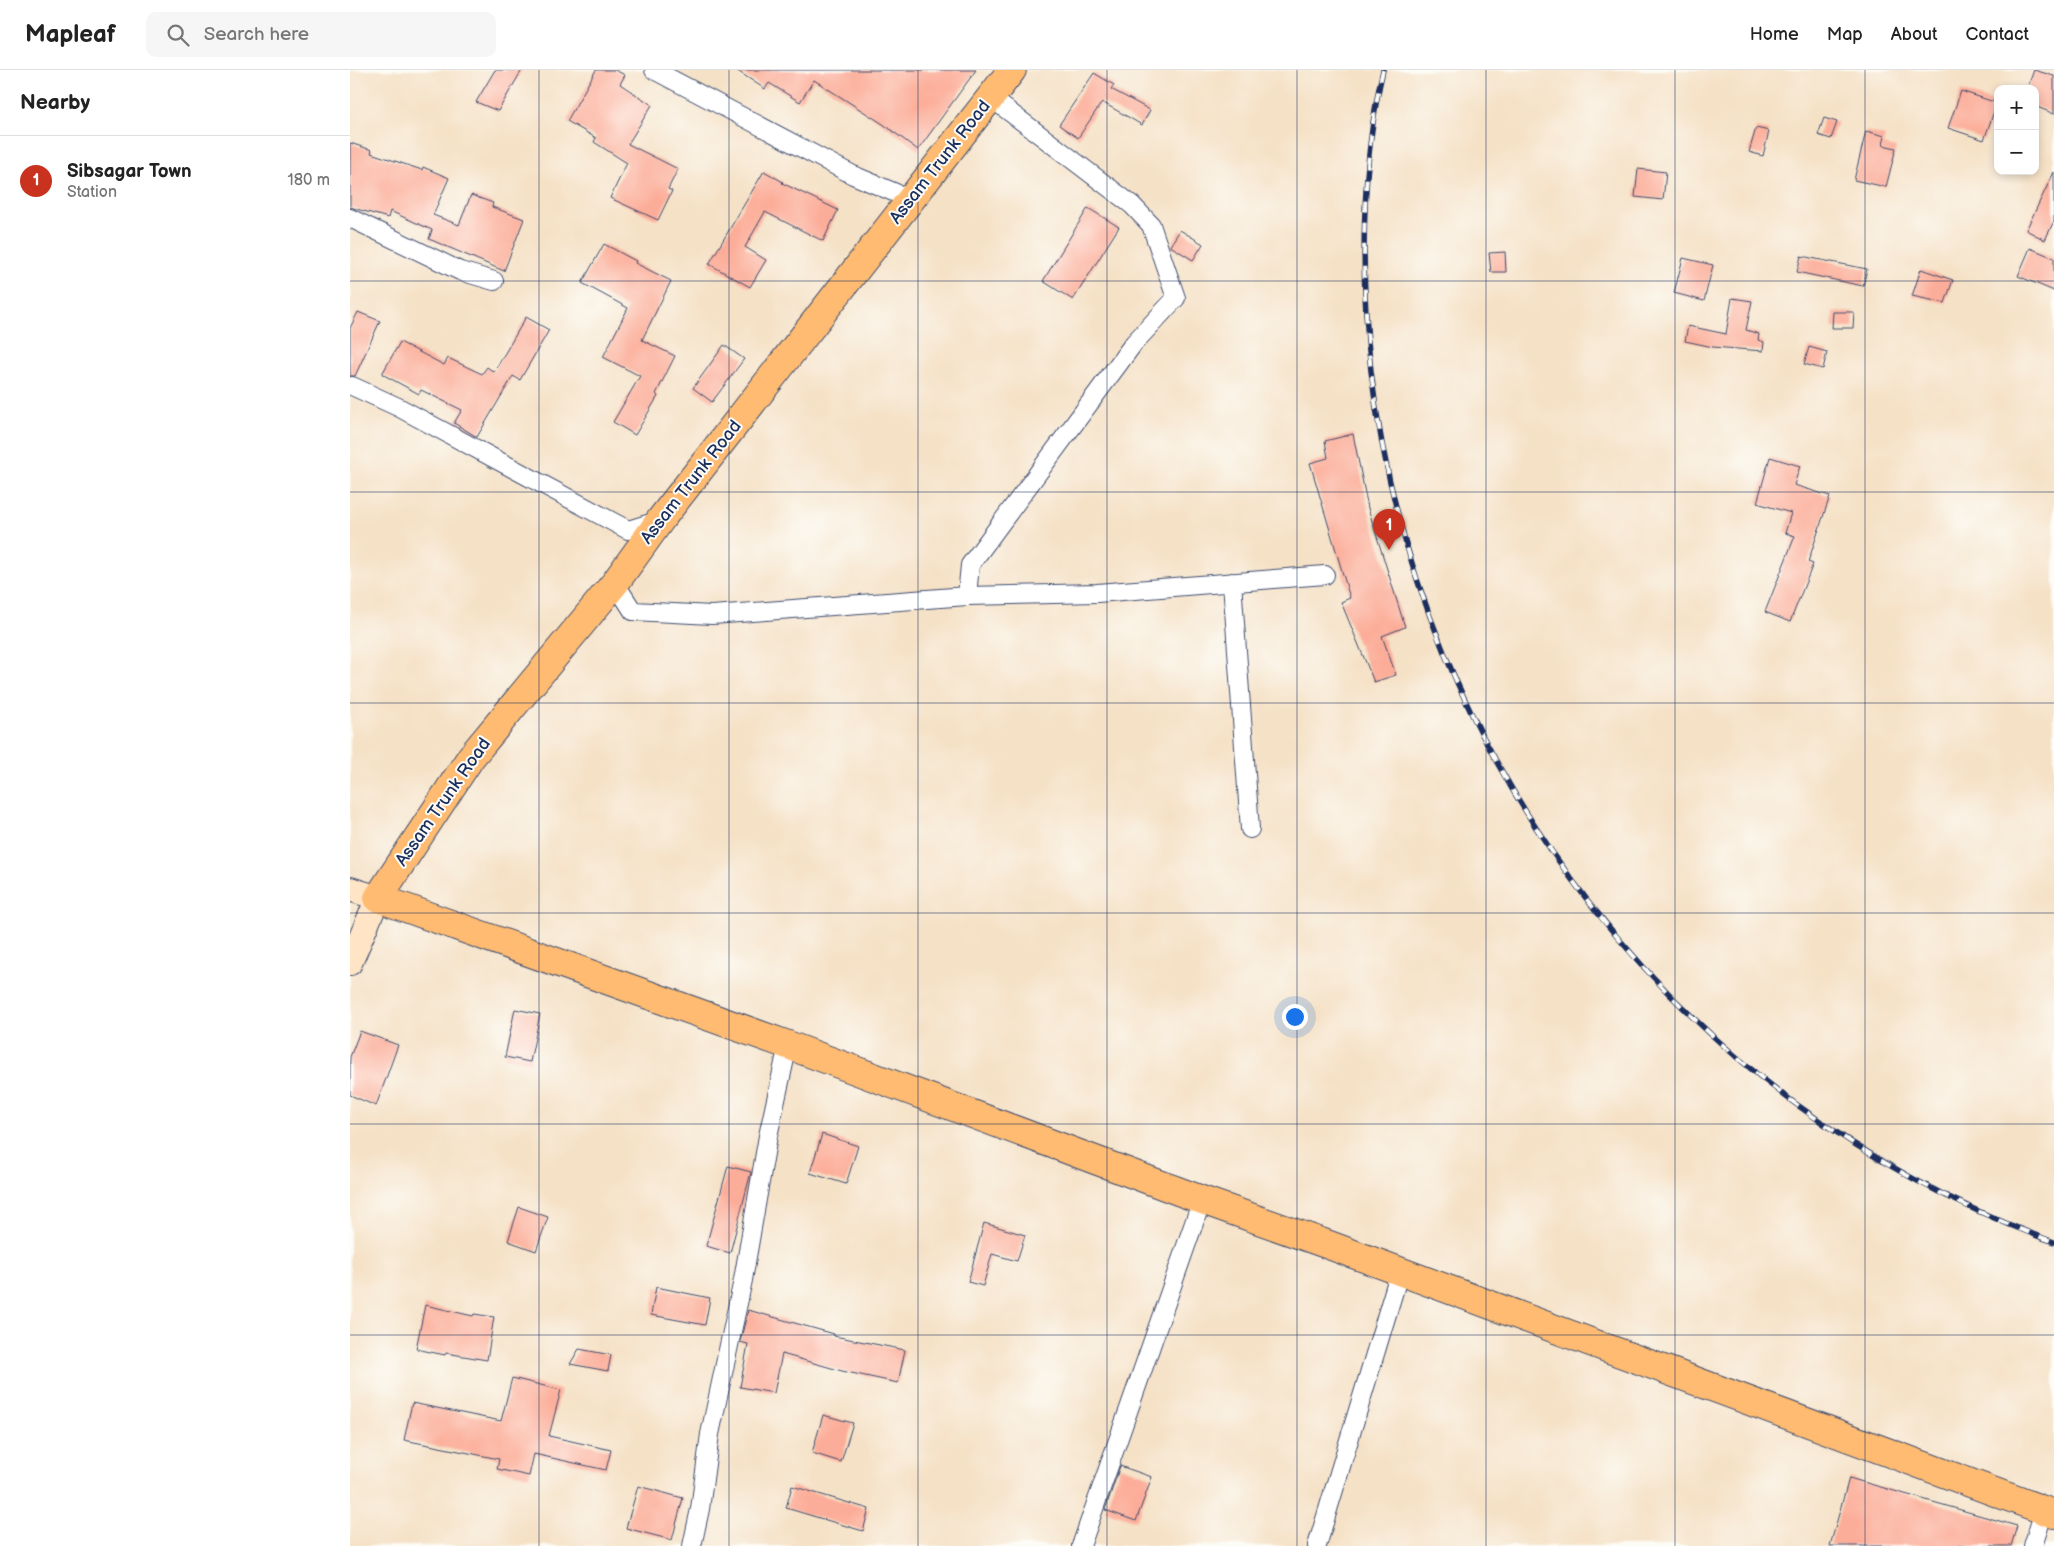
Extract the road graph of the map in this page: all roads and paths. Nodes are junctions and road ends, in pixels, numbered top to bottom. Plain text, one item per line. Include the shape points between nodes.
1 (654, 70) edge
2 (1012, 70) edge
3 (990, 98) junction
4 (910, 200) junction
5 (350, 218) edge
6 (494, 281) dead end
7 (352, 386) dead end
8 (661, 519) junction
9 (1325, 575) dead end
10 (1232, 582) junction
11 (614, 583) junction
12 (967, 596) junction
13 (1250, 830) dead end
14 (350, 889) edge
15 (378, 898) junction
16 (350, 963) edge
17 (788, 1045) junction
18 (1202, 1200) junction
19 (1400, 1271) junction
20 (2049, 1512) edge
21 (692, 1546) edge
22 (1080, 1546) edge
23 (1317, 1546) edge
24 (2033, 1546) edge

1 - 4 street via 854,175
2 - 3 highway, Assam Trunk Road
3 - 4 highway, Assam Trunk Road
3 - 12 street via 1132,205 1152,225 1176,298 1134,343 970,565
4 - 8 highway, Assam Trunk Road
5 - 6 street via 460,271
7 - 8 street via 398,407 628,530
8 - 11 highway, Assam Trunk Road
9 - 10 street
10 - 12 street via 1097,593
10 - 13 street
11 - 12 street via 633,611 712,615
11 - 15 highway, Assam Trunk Road via 471,757
14 - 15 main road
15 - 16 main road
15 - 17 highway
17 - 18 highway
17 - 21 street via 710,1434
18 - 19 highway
18 - 22 street
19 - 20 highway
19 - 23 street
20 - 24 street

